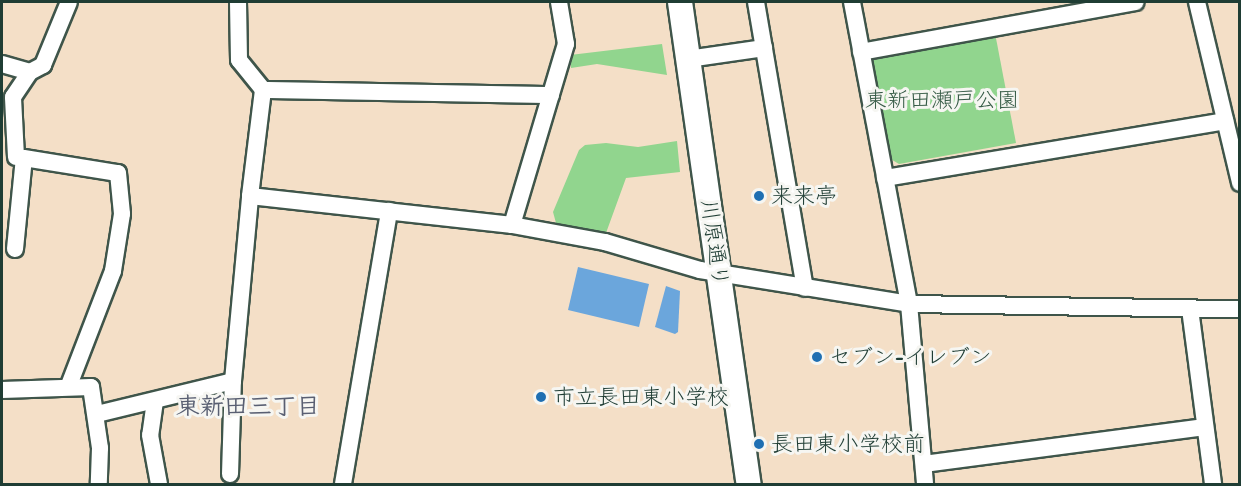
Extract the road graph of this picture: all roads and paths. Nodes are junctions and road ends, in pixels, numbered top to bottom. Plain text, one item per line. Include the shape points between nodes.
1 (69, 2) edge
2 (238, 2) edge
3 (559, 2) edge
4 (680, 2) edge
5 (756, 2) edge
6 (852, 2) edge
7 (1135, 2) edge
8 (1197, 2) edge
9 (764, 48) junction
10 (861, 52) junction
11 (688, 59) junction
12 (2, 64) edge
13 (30, 72) junction
14 (263, 90) junction
15 (551, 95) junction
16 (1225, 121) junction
17 (14, 156) edge
18 (885, 178) junction
19 (1239, 183) edge
20 (250, 196) junction
21 (389, 211) junction
22 (512, 225) junction
23 (15, 249) dead end
24 (719, 274) junction
25 (805, 288) junction
26 (909, 304) junction
27 (1190, 309) junction
28 (1239, 309) edge
29 (232, 381) junction
30 (69, 385) junction
31 (2, 390) edge
32 (155, 401) junction
33 (97, 414) junction
34 (1204, 427) junction
35 (924, 464) junction
36 (230, 474) dead end
37 (99, 484) edge
38 (159, 484) edge
39 (343, 484) edge
40 (749, 484) edge
41 (925, 484) edge
42 (1213, 484) edge

1 - 13 street via 43,65
2 - 14 street via 239,60
3 - 15 street via 566,44
4 - 11 street, 川原通り
5 - 9 street
6 - 10 street
7 - 10 street
8 - 16 street
9 - 11 street
9 - 25 street
10 - 18 street
11 - 24 street, 川原通り
12 - 13 street
13 - 17 street via 13,97
14 - 15 street
14 - 20 street
15 - 22 street
16 - 18 street
16 - 19 street
17 - 23 street
17 - 30 street via 118,173 122,214 113,271
18 - 26 street
20 - 21 street
20 - 29 street
21 - 22 street
21 - 39 street
22 - 24 street via 605,242
24 - 25 street
24 - 40 street, 川原通り
25 - 26 street
26 - 27 street
26 - 35 street
27 - 28 street
27 - 34 street
29 - 32 street
29 - 36 street
30 - 31 street
30 - 33 street via 91,387
32 - 33 street
32 - 38 street via 150,435
33 - 37 street
34 - 35 street
34 - 42 street
35 - 41 street

